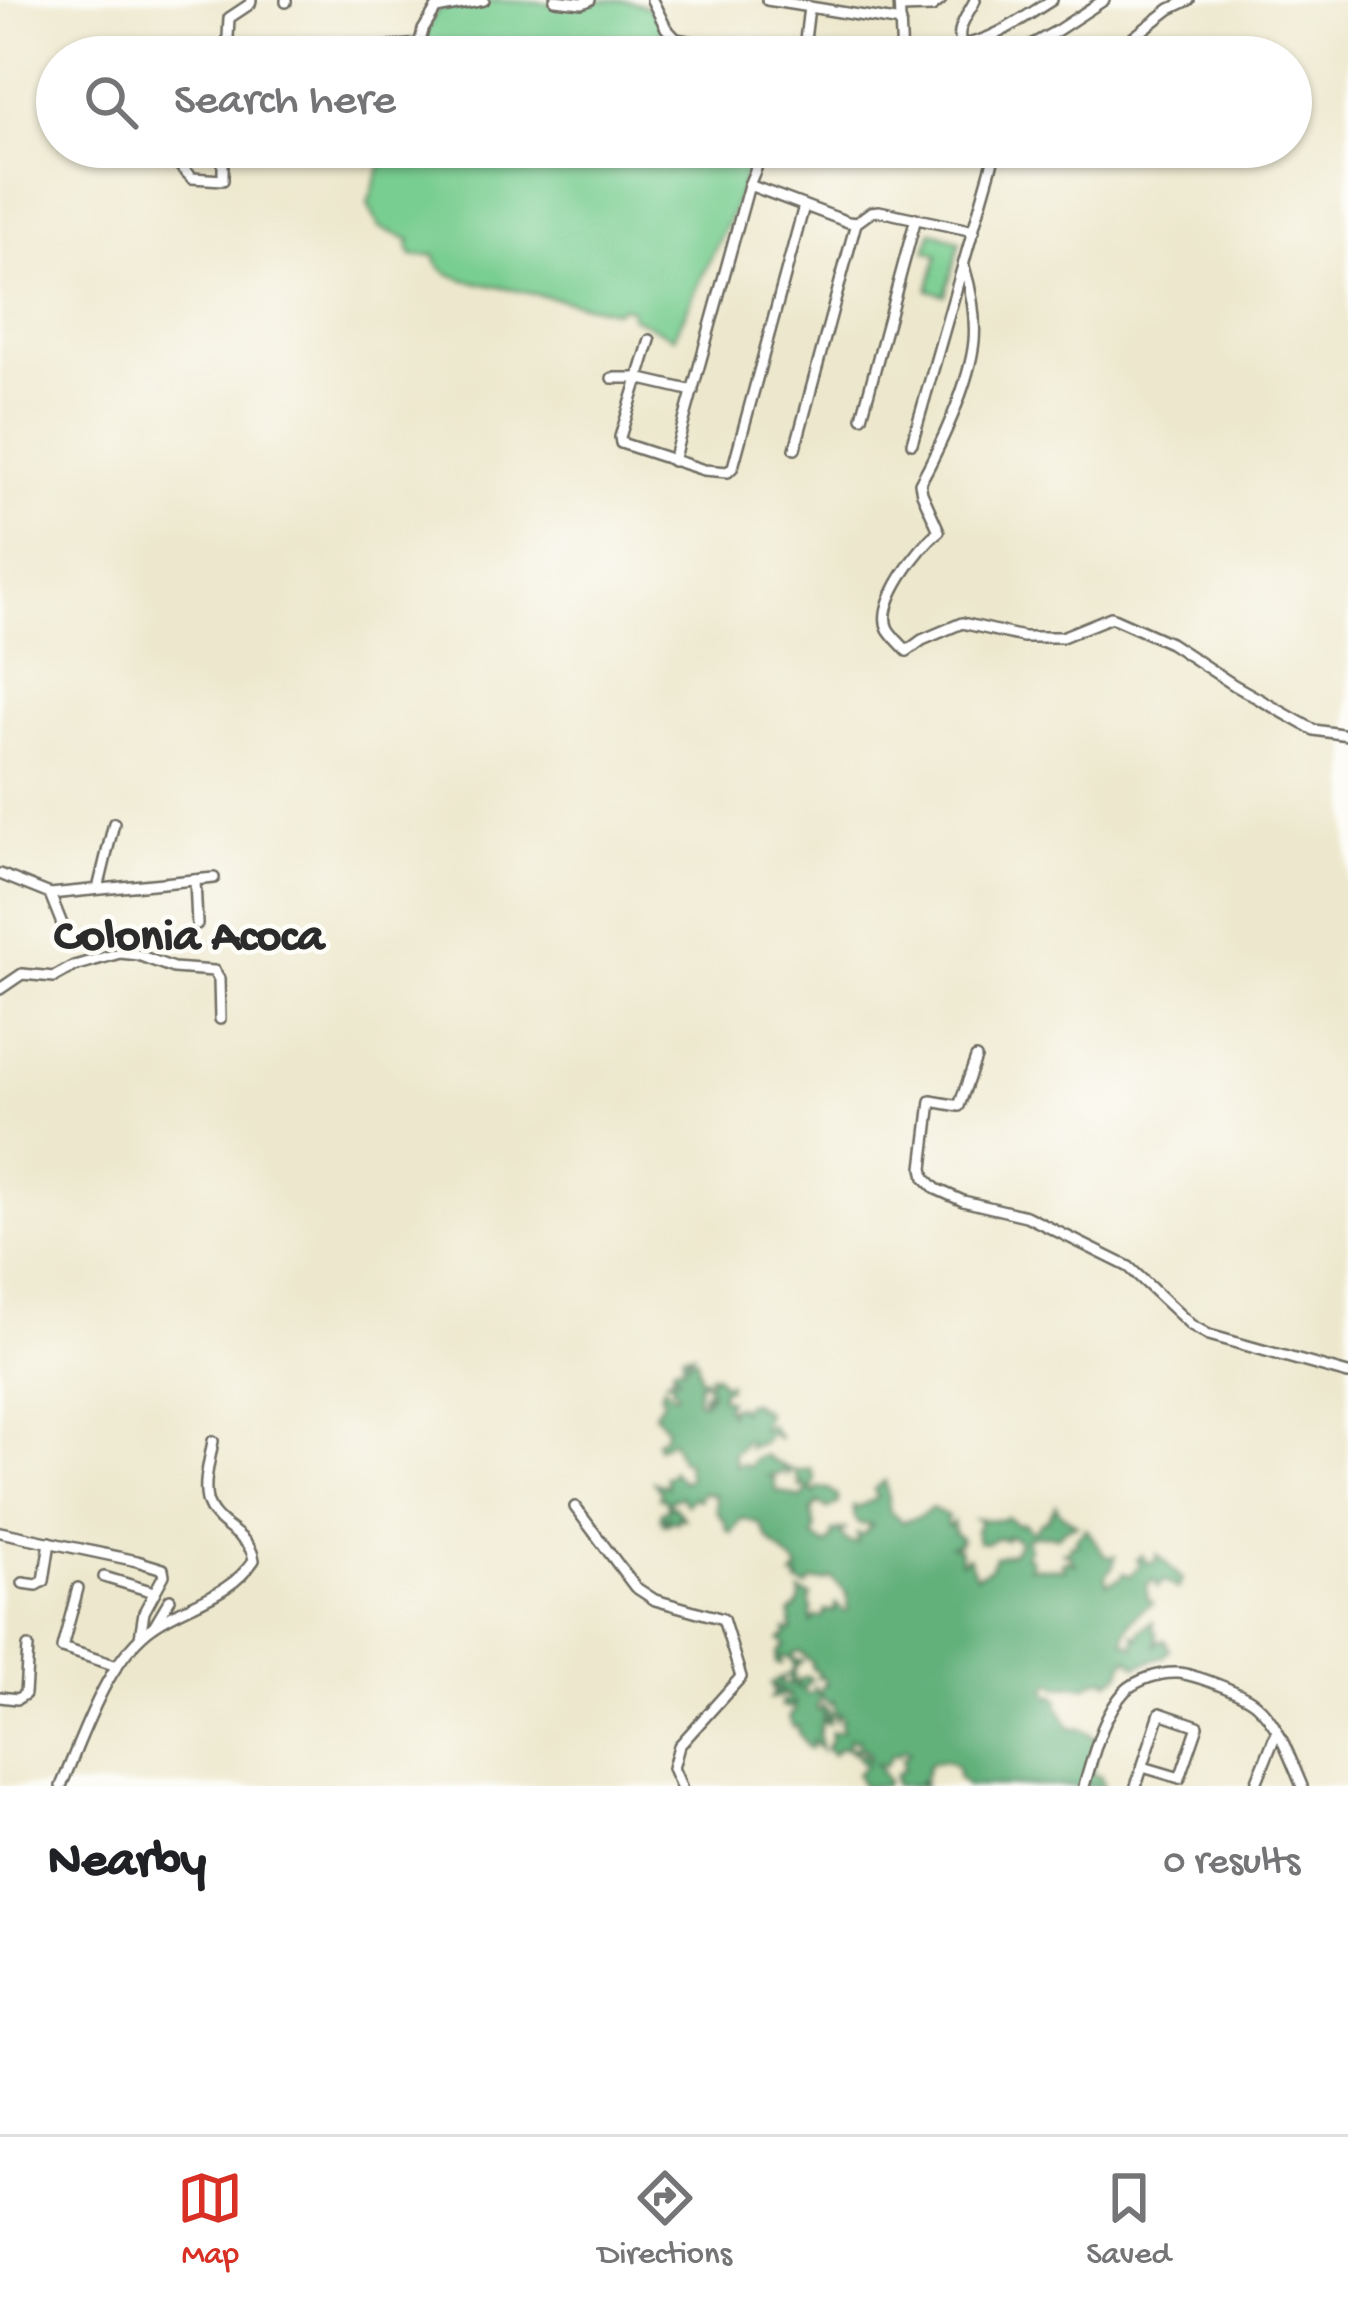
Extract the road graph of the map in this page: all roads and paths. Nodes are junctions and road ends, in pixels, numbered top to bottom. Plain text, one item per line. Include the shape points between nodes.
1 (251, 0) edge
2 (484, 0) edge
3 (555, 0) edge
4 (590, 0) edge
5 (652, 0) edge
6 (767, 0) edge
7 (941, 0) edge
8 (975, 0) edge
9 (1052, 0) edge
10 (1104, 0) edge
11 (1157, 0) edge
12 (1189, 0) edge
13 (900, 4) edge
14 (809, 8) junction
15 (1170, 9) junction
16 (901, 22) junction
17 (228, 36) edge
18 (422, 36) edge
19 (673, 36) edge
20 (806, 36) edge
21 (901, 36) edge
22 (959, 36) edge
23 (987, 36) edge
24 (1048, 36) edge
25 (1135, 36) edge
26 (182, 168) edge
27 (223, 168) edge
28 (756, 168) edge
29 (992, 168) edge
30 (749, 185) junction
31 (804, 206) junction
32 (916, 218) junction
33 (856, 223) junction
34 (974, 231) junction
35 (964, 266) junction
36 (650, 340) dead end
37 (612, 378) dead end
38 (638, 378) junction
39 (693, 391) junction
40 (862, 417) dead end
41 (912, 443) dead end
42 (795, 449) dead end
43 (673, 461) junction
44 (1348, 735) edge
45 (114, 823) dead end
46 (0, 874) edge
47 (214, 878) dead end
48 (195, 880) junction
49 (98, 890) junction
50 (50, 894) junction
51 (197, 924) dead end
52 (68, 939) dead end
53 (0, 989) edge
54 (220, 1019) dead end
55 (976, 1058) dead end
56 (1348, 1374) edge
57 (213, 1441) dead end
58 (575, 1507) dead end
59 (0, 1532) edge
60 (50, 1542) junction
61 (104, 1576) dead end
62 (23, 1583) dead end
63 (78, 1588) dead end
64 (154, 1592) junction
65 (170, 1599) dead end
66 (154, 1626) junction
67 (140, 1637) junction
68 (28, 1647) dead end
69 (116, 1666) junction
70 (0, 1697) edge
71 (1277, 1731) junction
72 (1143, 1767) junction
73 (62, 1786) edge
74 (681, 1786) edge
75 (1084, 1786) edge
76 (1136, 1786) edge
77 (1255, 1786) edge
78 (1302, 1786) edge

1 - 17 street via 229,18
2 - 18 street via 436,9
3 - 4 street
5 - 19 street
6 - 14 street
7 - 13 street via 932,8
8 - 22 street
9 - 23 street
10 - 24 street
11 - 15 street
12 - 15 street
13 - 16 street
14 - 16 street
14 - 20 street
15 - 25 street
16 - 21 street
26 - 27 street via 192,178 223,180
28 - 30 street
29 - 34 street
30 - 31 street
30 - 39 street
31 - 33 street
31 - 43 street via 734,467 719,473
32 - 33 street via 879,211
32 - 34 street
32 - 40 street
33 - 42 street
34 - 35 street
35 - 41 street
35 - 44 street via 974,347 920,483 939,531 905,567 888,629 907,651 962,623 1062,637 1111,617 1314,730
36 - 38 street
37 - 38 street
38 - 39 street
38 - 43 street via 623,445
39 - 43 street
45 - 49 street
46 - 50 street
47 - 48 street
48 - 49 street
48 - 51 street
49 - 50 street
50 - 52 street
53 - 54 street via 22,974 54,977 130,953 214,971
55 - 56 street via 959,1106 931,1101 923,1168 936,1189 1026,1216 1129,1267 1209,1335
57 - 66 street via 207,1503 251,1546 254,1560 227,1589
58 - 74 street via 634,1587 723,1619 741,1677 680,1746 674,1768
59 - 60 street
60 - 62 street via 44,1581
60 - 64 street via 160,1567
61 - 64 street
63 - 69 street via 62,1648
64 - 67 street
65 - 66 street
66 - 67 street
67 - 69 street
68 - 70 street via 25,1694
69 - 73 street
71 - 75 street via 1236,1691 1178,1673 1153,1677 1129,1686 1114,1705
71 - 77 street
71 - 78 street
72 - 72 street via 1180,1778 1198,1726 1160,1713
72 - 76 street

